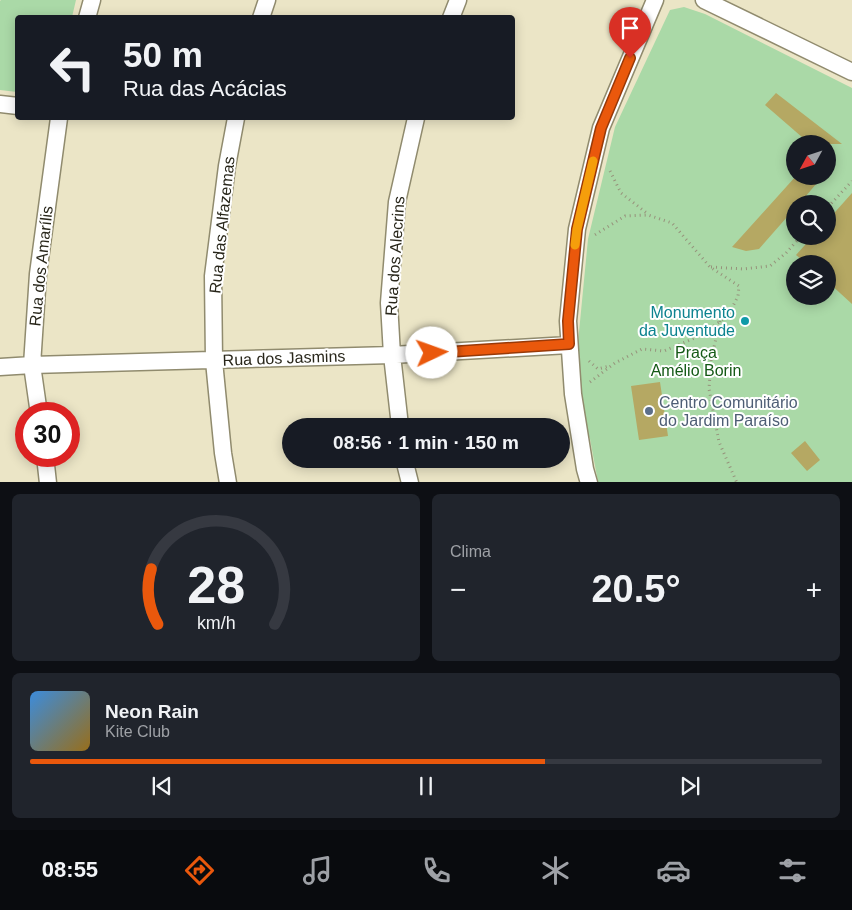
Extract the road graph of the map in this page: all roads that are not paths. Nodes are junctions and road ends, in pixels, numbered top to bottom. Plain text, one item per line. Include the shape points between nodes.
1 (92, 0) edge
2 (266, 0) edge
3 (458, 0) edge
4 (655, 0) edge
5 (704, 0) edge
6 (88, 15) edge
7 (261, 15) edge
8 (452, 15) edge
9 (852, 72) edge
10 (0, 104) edge
11 (15, 106) edge
12 (59, 120) edge
13 (236, 120) edge
14 (416, 120) edge
15 (569, 344) junction
16 (392, 355) junction
17 (214, 361) junction
18 (32, 365) junction
19 (0, 368) edge
20 (37, 402) edge
21 (399, 418) edge
22 (46, 467) edge
23 (406, 468) edge
24 (48, 482) edge
25 (228, 482) edge
26 (410, 482) edge
27 (589, 482) edge

1 - 6 street
2 - 7 street
3 - 8 street
4 - 15 street via 596,146 577,229 568,321
5 - 9 street
10 - 11 street
12 - 18 street, Rua dos Amarílis via 38,274
13 - 17 street, Rua das Alfazemas via 213,276
14 - 16 street, Rua dos Alecrins via 397,202 389,303
15 - 16 street, Rua dos Jasmins
15 - 27 street via 573,394
16 - 17 street, Rua dos Jasmins
16 - 21 street, Rua dos Alecrins
17 - 18 street, Rua dos Jasmins
17 - 25 street, Rua das Alfazemas
18 - 19 street, Rua dos Jasmins
18 - 20 street, Rua dos Amarílis
22 - 24 street
23 - 26 street

